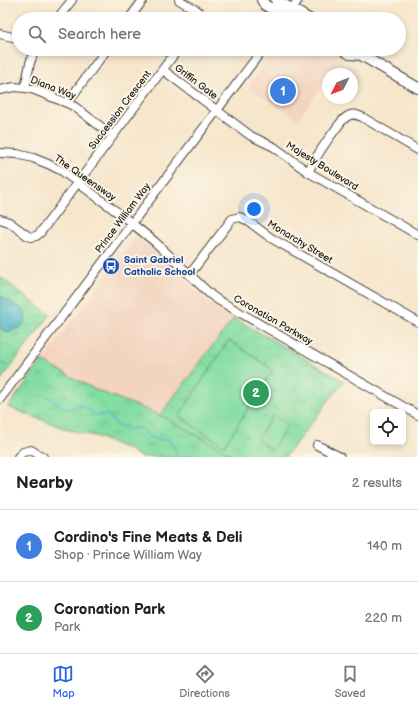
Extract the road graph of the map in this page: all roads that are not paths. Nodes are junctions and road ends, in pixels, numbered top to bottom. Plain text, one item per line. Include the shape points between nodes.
1 (143, 0) edge
2 (179, 0) edge
3 (262, 0) edge
4 (276, 0) edge
5 (298, 0) edge
6 (68, 1) edge
7 (61, 12) edge
8 (134, 12) edge
9 (199, 12) edge
10 (280, 12) edge
11 (285, 12) edge
12 (290, 12) edge
13 (0, 34) edge
14 (12, 36) edge
15 (32, 56) edge
16 (101, 56) edge
17 (173, 56) edge
18 (258, 56) edge
19 (366, 56) edge
20 (163, 70) junction
21 (25, 88) junction
22 (418, 88) edge
23 (0, 90) edge
24 (67, 103) junction
25 (217, 111) junction
26 (113, 136) junction
27 (418, 150) edge
28 (0, 153) edge
29 (308, 172) junction
30 (77, 183) junction
31 (0, 219) edge
32 (132, 224) junction
33 (418, 235) edge
34 (190, 274) junction
35 (418, 322) edge
36 (0, 399) edge
37 (418, 415) edge
38 (318, 445) dead end
39 (18, 457) edge
40 (43, 457) edge
41 (340, 457) edge

1 - 8 street
2 - 9 street
3 - 10 main road
4 - 11 main road
5 - 12 street
6 - 7 street
13 - 14 street
15 - 21 street
16 - 24 street
17 - 20 street, Succession Crescent
18 - 25 street, Prince William Way
19 - 22 main road
20 - 25 street, Griffin Gate
20 - 26 street, Succession Crescent
21 - 23 street, Diana Way
21 - 24 street, Diana Way
24 - 26 street, Diana Way
25 - 29 street, Majesty Boulevard
25 - 32 street, Prince William Way
26 - 30 street, Succession Crescent
27 - 29 street via 362,117 352,115 344,119 335,130
28 - 30 street, The Queensway via 25,156 44,162 62,171
29 - 33 street, Majesty Boulevard
30 - 31 street, Succession Crescent via 36,236 28,236 14,225
30 - 32 street, The Queensway
32 - 34 street, Coronation Parkway
32 - 36 street, Prince William Way
34 - 35 street, Monarchy Street via 232,219 240,217 271,238
34 - 37 street, Coronation Parkway via 211,296
38 - 41 street
39 - 40 street via 23,452 31,450

